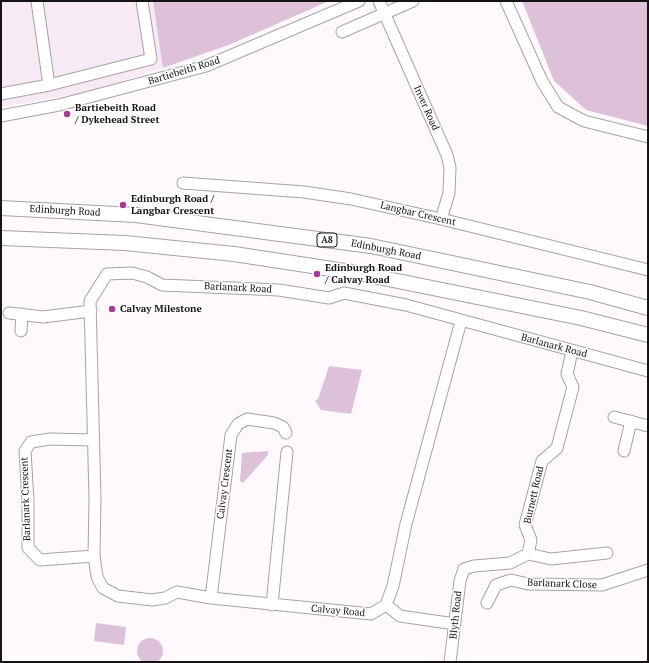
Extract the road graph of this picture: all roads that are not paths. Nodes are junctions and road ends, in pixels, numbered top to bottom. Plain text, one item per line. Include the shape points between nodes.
1 (37, 1) edge
2 (142, 1) edge
3 (359, 1) edge
4 (379, 1) edge
5 (413, 1) edge
6 (506, 1) edge
7 (385, 13) junction
8 (342, 32) dead end
9 (50, 85) junction
10 (1, 94) edge
11 (1, 116) edge
12 (648, 137) edge
13 (183, 183) dead end
14 (1, 208) edge
15 (441, 219) junction
16 (1, 238) edge
17 (648, 270) edge
18 (648, 308) edge
19 (91, 311) junction
20 (9, 313) dead end
21 (22, 314) junction
22 (461, 321) junction
23 (21, 330) dead end
24 (648, 335) edge
25 (572, 351) junction
26 (648, 371) edge
27 (614, 417) dead end
28 (632, 421) junction
29 (648, 426) edge
30 (286, 433) dead end
31 (92, 440) junction
32 (624, 451) dead end
33 (287, 452) dead end
34 (607, 553) dead end
35 (528, 554) junction
36 (94, 556) junction
37 (648, 570) edge
38 (211, 598) junction
39 (487, 603) dead end
40 (272, 605) junction
41 (386, 605) junction
42 (455, 624) junction
43 (450, 662) edge

1 - 9 street
2 - 9 street via 152,59
3 - 11 street, Bartiebeith Road via 206,66 59,105
4 - 7 street, Inver Road
5 - 7 street
6 - 12 street via 542,81 558,107 584,120
7 - 8 street
7 - 15 street, Inver Road via 447,155 450,168 449,193
9 - 10 street
13 - 15 street, Langbar Crescent via 304,192 351,199
14 - 18 main road, Edinburgh Road / A8 via 136,215 371,246 590,292
15 - 17 street, Langbar Crescent
16 - 24 main road via 125,243 234,254 358,273 581,318
19 - 21 street via 43,317
19 - 22 street, Barlanark Road via 90,301 107,274 132,273 162,285 279,290 329,298 344,293 406,305
19 - 31 street, Barlanark Road
20 - 21 street
21 - 23 street
22 - 25 street, Barlanark Road
22 - 41 street
25 - 26 street, Barlanark Road
25 - 35 street, Burnett Road via 567,374 572,387 557,448 542,461 525,525 531,540
27 - 28 street
28 - 29 street
28 - 32 street
30 - 38 street, Calvay Crescent via 282,427 274,423 247,419 238,424 231,435
31 - 36 street, Barlanark Road
31 - 36 street, Barlanark Crescent via 50,439 31,442 25,451 28,548 40,560
33 - 40 street
34 - 35 street via 551,559
35 - 42 street, Blyth Road via 510,563 464,569 460,581
36 - 38 street, Calvay Road via 97,577 103,588 118,596 152,600 165,598 177,592
37 - 39 street, Barlanark Close via 602,585 528,584 511,580 496,585
38 - 40 street, Calvay Road
40 - 41 street, Calvay Road via 371,614
41 - 42 street via 400,616
42 - 43 street, Blyth Road

